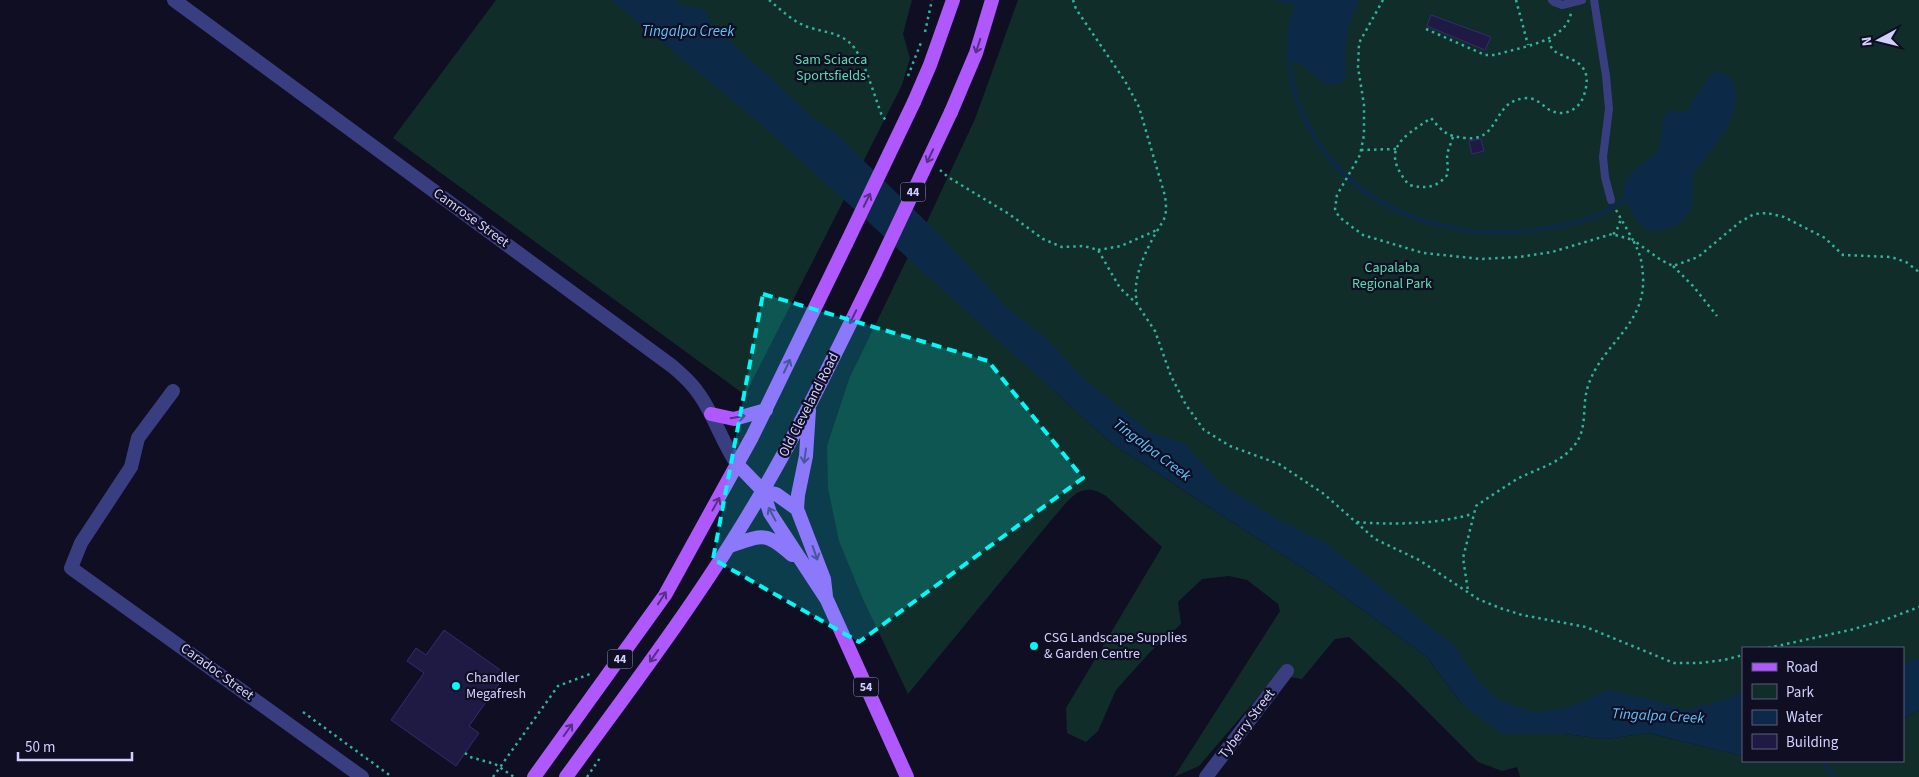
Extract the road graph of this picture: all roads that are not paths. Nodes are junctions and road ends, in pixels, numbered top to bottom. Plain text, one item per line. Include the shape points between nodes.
1 (174, 0) edge
2 (953, 0) edge
3 (992, 0) edge
4 (1552, 0) edge
5 (1582, 0) edge
6 (1594, 0) edge
7 (1611, 200) dead end
8 (173, 391) dead end
9 (809, 407) junction
10 (766, 410) junction
11 (711, 414) junction
12 (737, 464) junction
13 (763, 491) junction
14 (797, 509) junction
15 (730, 546) junction
16 (804, 565) junction
17 (827, 600) junction
18 (1288, 671) dead end
19 (362, 777) edge
20 (534, 777) edge
21 (566, 777) edge
22 (907, 777) edge
23 (1206, 777) edge

1 - 11 street, Camrose Street via 672,366 692,384
10 -> 2 main road, 44, bridge via 914,102
3 -> 9 main road, Old Cleveland Road / 44, bridge via 973,61 951,112
4 - 5 lane via 1562,5
6 - 7 lane via 1609,109 1602,157
8 - 19 street, Caradoc Street via 138,438 130,467 81,543 71,568
9 - 13 main road, Old Cleveland Road / 44
9 -> 14 main road, 54 via 806,456
11 -> 10 main road via 734,419
10 - 12 main road, 44
11 - 12 street, Camrose Street
12 - 13 main road, 54
20 -> 12 main road, 44 via 665,595
13 - 14 main road, 54 via 776,494
13 - 15 main road, Old Cleveland Road / 44
16 -> 13 main road, 54 via 770,512
14 -> 17 main road, 54 via 824,579
15 - 16 main road via 756,537 775,539
15 -> 21 main road, Old Cleveland Road / 44
16 - 17 main road, 54
17 - 22 main road, 54
18 - 23 street, Tyberry Street

